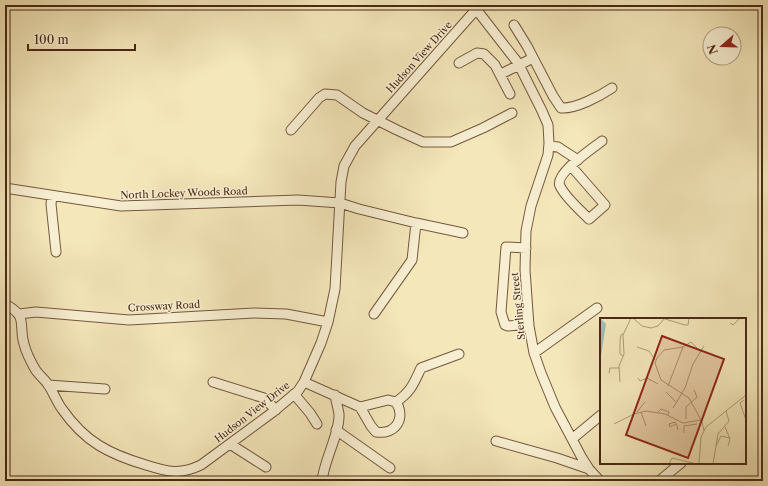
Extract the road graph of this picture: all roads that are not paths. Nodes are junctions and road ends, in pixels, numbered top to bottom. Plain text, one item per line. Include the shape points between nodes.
1 (478, 7) edge
2 (514, 25) dead end
3 (533, 58) junction
4 (459, 63) dead end
5 (519, 64) junction
6 (500, 74) junction
7 (612, 88) dead end
8 (510, 94) dead end
9 (512, 113) dead end
10 (377, 119) junction
11 (291, 130) dead end
12 (602, 141) dead end
13 (549, 142) junction
14 (578, 160) junction
15 (571, 166) junction
16 (5, 188) edge
17 (52, 196) junction
18 (340, 203) junction
19 (416, 223) junction
20 (463, 233) dead end
21 (526, 248) junction
22 (56, 252) dead end
23 (5, 304) edge
24 (597, 308) dead end
25 (19, 314) junction
26 (374, 314) dead end
27 (328, 322) junction
28 (529, 324) junction
29 (534, 353) junction
30 (459, 354) dead end
31 (213, 382) dead end
32 (304, 382) junction
33 (48, 385) junction
34 (105, 389) dead end
35 (294, 394) junction
36 (335, 395) junction
37 (396, 402) junction
38 (360, 407) junction
39 (276, 410) junction
40 (600, 416) edge
41 (317, 424) dead end
42 (336, 430) junction
43 (572, 439) junction
44 (496, 441) dead end
45 (230, 444) junction
46 (680, 464) edge
47 (266, 467) dead end
48 (390, 468) dead end
49 (589, 469) junction
50 (179, 477) edge
51 (322, 481) edge
52 (600, 481) edge
53 (659, 481) edge

1 - 5 street
1 - 10 street, Hudson View Drive
2 - 3 street
3 - 5 street
3 - 7 street via 561,108 597,98
4 - 6 street via 477,53 484,54
5 - 6 street
5 - 13 street via 548,125
6 - 8 street
9 - 10 street via 451,142 423,142
10 - 11 street via 363,113 337,95 325,94
10 - 18 street, Hudson View Drive via 347,159 341,182
12 - 14 street
13 - 14 street
13 - 21 street, Sterling Street via 548,155 530,206
14 - 15 street
15 - 15 street via 560,178 560,186 589,219 605,205
16 - 17 street, North Lockey Woods Road
17 - 18 street, North Lockey Woods Road via 121,206 298,200
17 - 22 street
18 - 19 street, North Lockey Woods Road
18 - 27 street, Hudson View Drive via 335,290
19 - 20 street, North Lockey Woods Road
19 - 26 street via 412,260
21 - 28 street, Sterling Street
21 - 28 street via 506,247 501,312 505,325
23 - 25 street
24 - 29 street
25 - 27 street, Crossway Road via 36,312 129,320 254,312 286,314
25 - 33 street, Hudson View Drive via 24,345 35,370
27 - 32 street, Hudson View Drive
28 - 29 street, Sterling Street
29 - 43 street, Sterling Street via 555,407
30 - 37 street via 421,368 406,395
31 - 39 street via 264,398
32 - 35 street, Hudson View Drive
32 - 36 street
33 - 34 street
33 - 50 street, Hudson View Drive via 62,410 85,436 98,446 132,461 174,472
35 - 39 street, Hudson View Drive
35 - 41 street
36 - 38 street
36 - 42 street via 339,413
37 - 38 street via 388,400
37 - 38 street via 400,422 384,432 376,432
39 - 45 street, Hudson View Drive
40 - 43 street
42 - 48 street
42 - 51 street
43 - 49 street, Sterling Street
44 - 49 street
45 - 47 street
45 - 50 street, Hudson View Drive
46 - 53 street
49 - 52 street, Sterling Street

